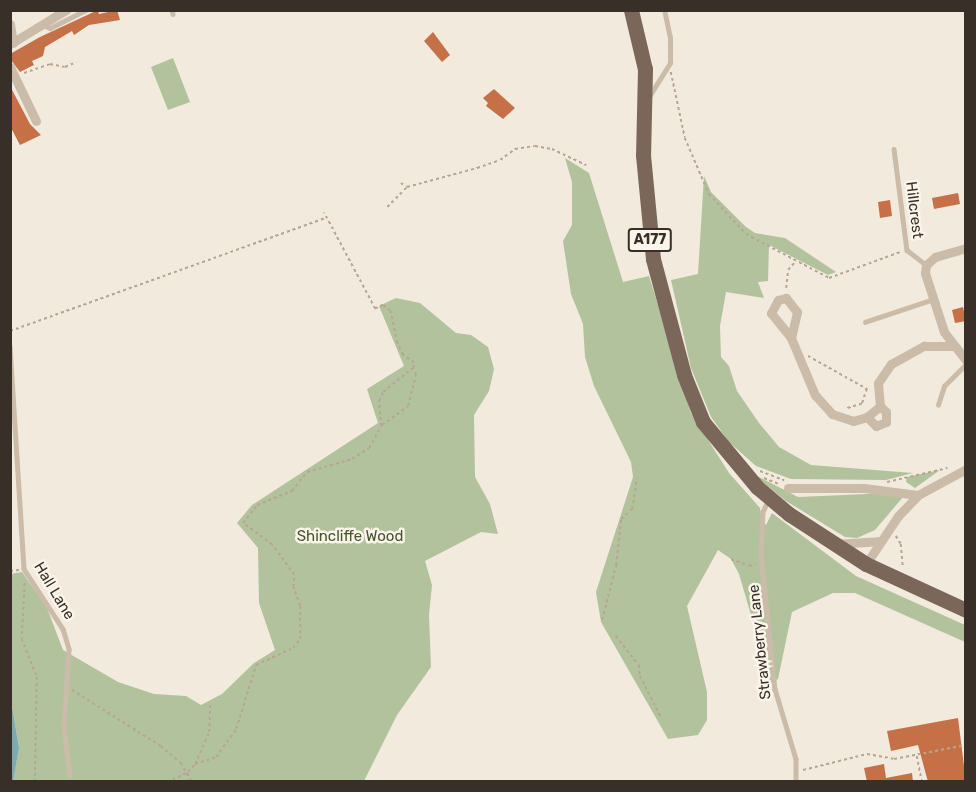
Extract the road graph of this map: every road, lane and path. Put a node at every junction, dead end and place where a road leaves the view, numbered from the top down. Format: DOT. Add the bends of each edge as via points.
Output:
graph roads {
  1 [pos="66,10"];
  2 [pos="86,10"];
  3 [pos="631,10"];
  4 [pos="664,10"];
  5 [pos="10,24"];
  6 [pos="41,24"];
  7 [pos="12,44"];
  8 [pos="76,62"];
  9 [pos="670,63"];
  10 [pos="10,67"];
  11 [pos="15,77"];
  12 [pos="643,104"];
  13 [pos="36,122"];
  14 [pos="894,149"];
  15 [pos="586,165"];
  16 [pos="401,183"];
  17 [pos="407,187"];
  18 [pos="387,207"];
  19 [pos="324,213"];
  20 [pos="326,218"];
  21 [pos="907,249"];
  22 [pos="966,249"];
  23 [pos="795,262"];
  24 [pos="926,266"];
  25 [pos="786,291"];
  26 [pos="931,300"];
  27 [pos="864,322"];
  28 [pos="10,331"];
  29 [pos="791,338"];
  30 [pos="10,346"];
  31 [pos="952,346"];
  32 [pos="798,357"];
  33 [pos="966,362"];
  34 [pos="413,368"];
  35 [pos="938,405"];
  36 [pos="880,406"];
  37 [pos="832,414"];
  38 [pos="867,417"];
  39 [pos="381,426"];
  40 [pos="753,468"];
  41 [pos="966,469"];
  42 [pos="956,473"];
  43 [pos="637,478"];
  44 [pos="877,483"];
  45 [pos="788,485"];
  46 [pos="918,495"];
  47 [pos="769,498"];
  48 [pos="888,531"];
  49 [pos="881,541"];
  50 [pos="833,544"];
  51 [pos="731,559"];
  52 [pos="763,563"];
  53 [pos="866,564"];
  54 [pos="24,569"];
  55 [pos="912,574"];
  56 [pos="966,610"];
  57 [pos="602,620"];
  58 [pos="616,636"];
  59 [pos="75,693"];
  60 [pos="210,703"];
  61 [pos="661,717"];
  62 [pos="966,745"];
  63 [pos="917,755"];
  64 [pos="195,764"];
  65 [pos="796,770"];
  66 [pos="188,772"];
  67 [pos="70,776"];
  68 [pos="35,782"];
  69 [pos="167,782"];
  70 [pos="188,782"];
  71 [pos="192,782"];
  72 [pos="796,782"];
  73 [pos="922,782"];
  1 -- 6 [label="street"];
  2 -- 6 [label="lane" via="50,28"];
  3 -- 12 [label="main road, A177" via="645,69"];
  4 -- 9 [label="lane"];
  5 -- 7 [label="street"];
  6 -- 7 [label="street"];
  8 -- 11 [label="path" via="65,67 39,66"];
  9 -- 12 [label="lane"];
  9 -- 23 [label="path" via="686,138 709,194 746,234"];
  10 -- 11 [label="street"];
  11 -- 13 [label="street"];
  12 -- 47 [label="main road, A177" via="645,185 653,259 684,375 703,422 727,455"];
  14 -- 21 [label="lane, Hillcrest"];
  15 -- 17 [label="path" via="552,149 535,146 515,149 500,160 477,168"];
  16 -- 17 [label="path"];
  17 -- 18 [label="path"];
  19 -- 20 [label="path"];
  20 -- 28 [label="path"];
  20 -- 34 [label="path" via="375,309 383,305 390,311 397,343 403,355 414,363"];
  21 -- 23 [label="path" via="829,278"];
  21 -- 24 [label="lane, Hillcrest"];
  22 -- 24 [label="street" via="935,257"];
  23 -- 25 [label="path" via="785,279"];
  24 -- 26 [label="street"];
  26 -- 27 [label="lane"];
  26 -- 31 [label="street"];
  29 -- 32 [label="street"];
  30 -- 54 [label="lane, Hall Lane"];
  31 -- 33 [label="street"];
  31 -- 36 [label="street" via="924,346 891,364 878,383"];
  32 -- 37 [label="street" via="815,395"];
  32 -- 37 [label="path" via="807,356 867,389 862,404"];
  33 -- 35 [label="lane" via="944,386"];
  34 -- 39 [label="path" via="416,375 408,406"];
  34 -- 39 [label="path" via="383,392 379,400"];
  36 -- 38 [label="street"];
  36 -- 38 [label="street" via="886,412 886,422 876,426"];
  37 -- 38 [label="street" via="853,421"];
  39 -- 64 [label="path" via="369,448 342,463 307,472 292,491 257,505 243,523 272,545 294,574 293,587 300,606 300,639 293,648 256,666 237,729 216,757"];
  40 -- 45 [label="path"];
  41 -- 42 [label="street"];
  42 -- 44 [label="path" via="950,468"];
  42 -- 46 [label="street"];
  43 -- 57 [label="path" via="632,509 621,519 616,565"];
  45 -- 46 [label="street" via="876,488"];
  46 -- 48 [label="street"];
  47 -- 50 [label="main road, A177"];
  47 -- 52 [label="lane, Strawberry Lane" via="763,512"];
  48 -- 49 [label="street"];
  48 -- 55 [label="path" via="901,544 903,570"];
  49 -- 50 [label="street"];
  49 -- 53 [label="street"];
  50 -- 53 [label="main road, A177"];
  51 -- 52 [label="path" via="749,566"];
  52 -- 65 [label="lane, Strawberry Lane" via="775,689 792,740"];
  53 -- 56 [label="main road, A177"];
  54 -- 67 [label="lane, Hall Lane" via="63,629 69,649 64,726"];
  54 -- 68 [label="path" via="22,639 37,677"];
  58 -- 61 [label="path" via="639,665 640,676"];
  59 -- 66 [label="path" via="161,746"];
  60 -- 64 [label="path" via="209,732"];
  62 -- 63 [label="path"];
  63 -- 65 [label="path" via="894,759 867,754"];
  63 -- 73 [label="path"];
  64 -- 66 [label="path"];
  65 -- 72 [label="lane, Strawberry Lane"];
  66 -- 69 [label="path"];
  66 -- 70 [label="path"];
  66 -- 71 [label="path"];
}
